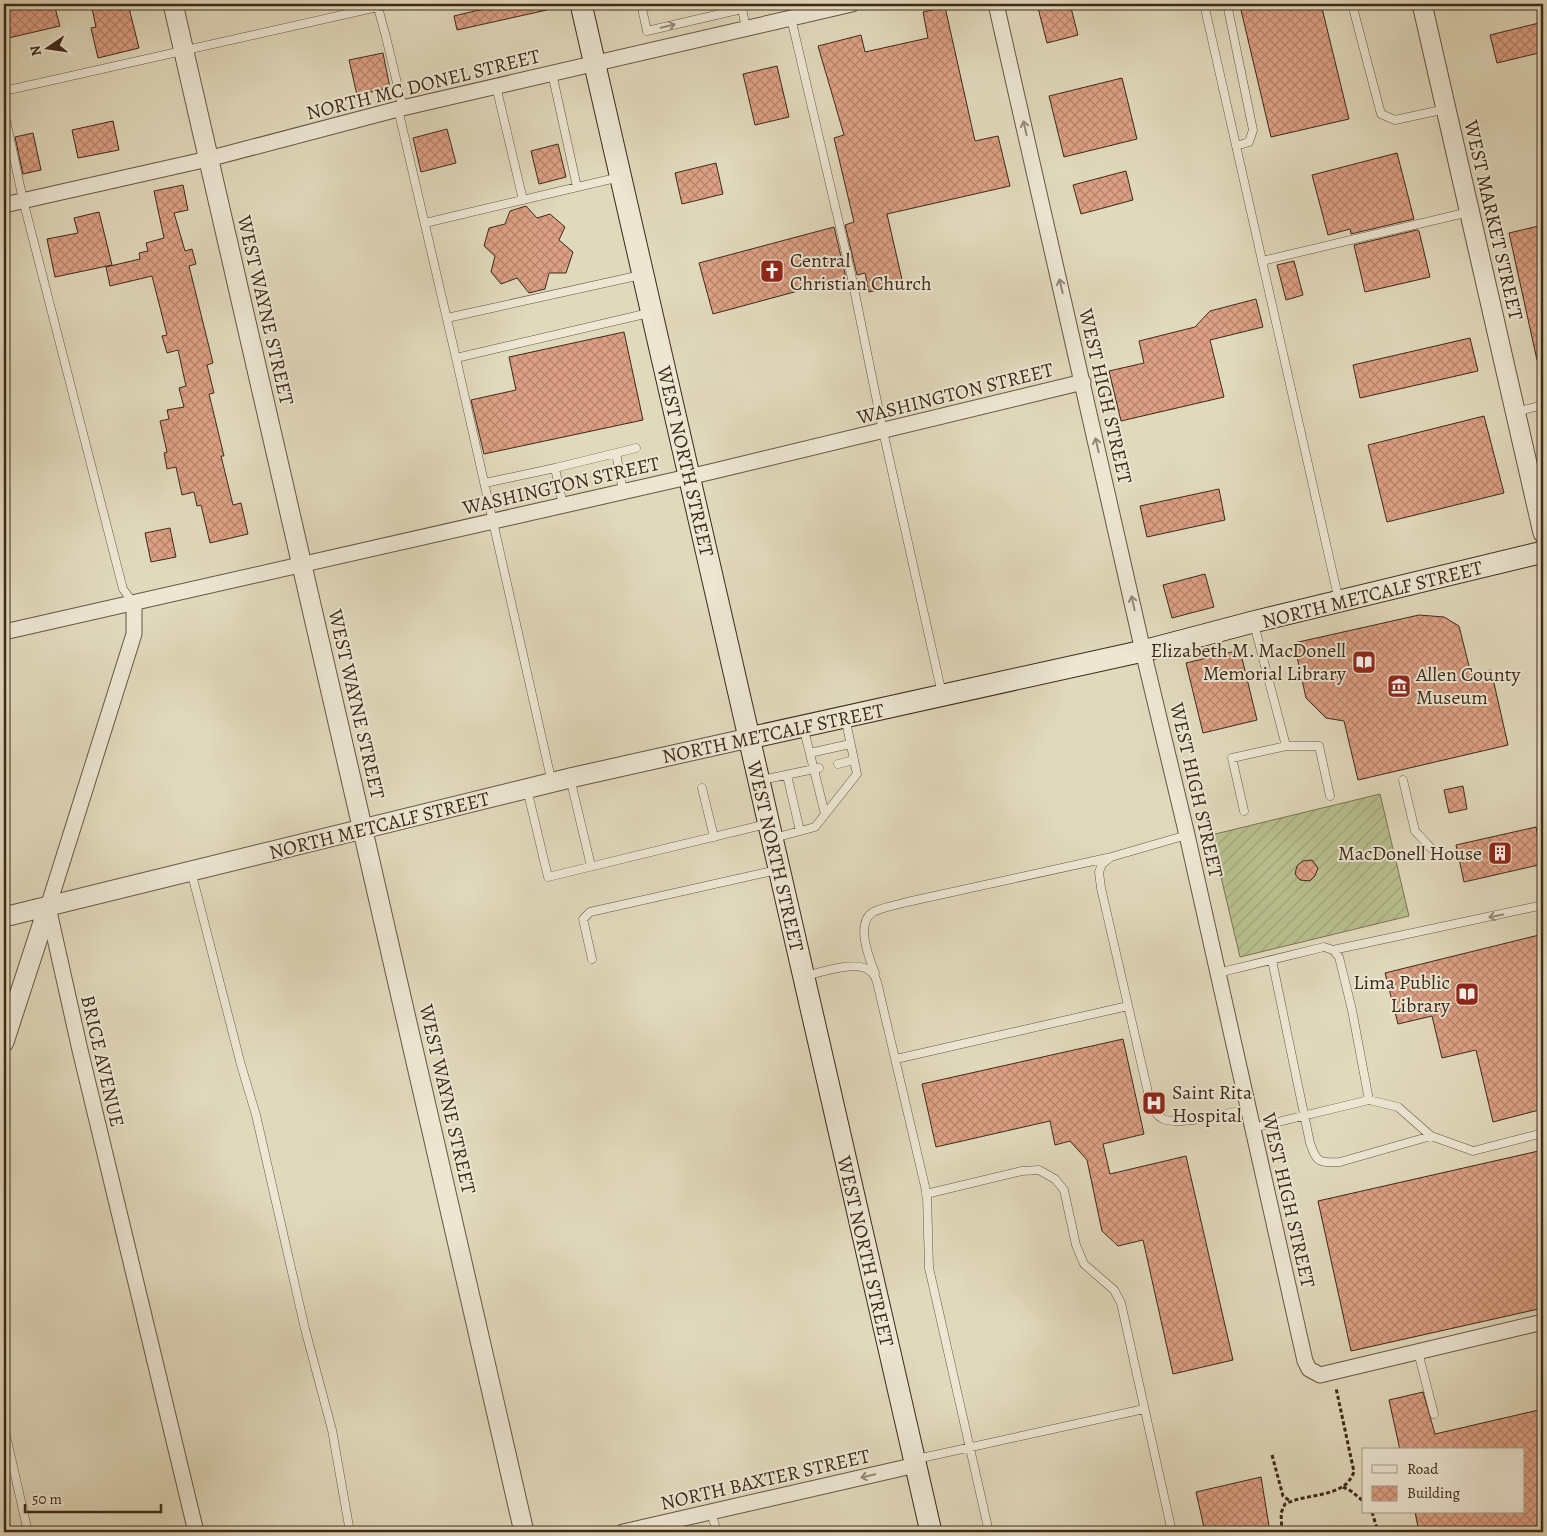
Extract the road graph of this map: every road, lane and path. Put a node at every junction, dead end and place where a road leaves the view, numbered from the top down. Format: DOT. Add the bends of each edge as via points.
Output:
graph roads {
  1 [pos="173,4"];
  2 [pos="391,4"];
  3 [pos="581,4"];
  4 [pos="641,4"];
  5 [pos="852,4"];
  6 [pos="996,4"];
  7 [pos="1204,4"];
  8 [pos="1227,4"];
  9 [pos="1352,4"];
  10 [pos="1422,4"];
  11 [pos="377,5"];
  12 [pos="742,6"];
  13 [pos="816,8"];
  14 [pos="792,18"];
  15 [pos="746,28"];
  16 [pos="184,51"];
  17 [pos="594,64"];
  18 [pos="552,73"];
  19 [pos="496,86"];
  20 [pos="4,91"];
  21 [pos="400,109"];
  22 [pos="1446,109"];
  23 [pos="4,111"];
  24 [pos="1236,146"];
  25 [pos="208,159"];
  26 [pos="620,176"];
  27 [pos="577,187"];
  28 [pos="23,200"];
  29 [pos="523,200"];
  30 [pos="4,205"];
  31 [pos="1469,212"];
  32 [pos="424,223"];
  33 [pos="1262,261"];
  34 [pos="642,275"];
  35 [pos="652,312"];
  36 [pos="447,318"];
  37 [pos="456,358"];
  38 [pos="1083,382"];
  39 [pos="1543,405"];
  40 [pos="1516,412"];
  41 [pos="883,431"];
  42 [pos="636,448"];
  43 [pos="616,453"];
  44 [pos="555,468"];
  45 [pos="689,476"];
  46 [pos="485,483"];
  47 [pos="624,491"];
  48 [pos="1540,497"];
  49 [pos="563,505"];
  50 [pos="493,521"];
  51 [pos="1543,533"];
  52 [pos="1543,552"];
  53 [pos="302,565"];
  54 [pos="1339,603"];
  55 [pos="134,604"];
  56 [pos="1253,622"];
  57 [pos="4,632"];
  58 [pos="1143,651"];
  59 [pos="943,696"];
  60 [pos="844,717"];
  61 [pos="803,726"];
  62 [pos="749,738"];
  63 [pos="850,744"];
  64 [pos="1286,746"];
  65 [pos="810,753"];
  66 [pos="854,760"];
  67 [pos="838,764"];
  68 [pos="817,768"];
  69 [pos="787,775"];
  70 [pos="561,780"];
  71 [pos="1404,780"];
  72 [pos="759,781"];
  73 [pos="702,788"];
  74 [pos="527,789"];
  75 [pos="1330,796"];
  76 [pos="1244,811"];
  77 [pos="825,814"];
  78 [pos="362,829"];
  79 [pos="771,831"];
  80 [pos="800,831"];
  81 [pos="1187,835"];
  82 [pos="714,837"];
  83 [pos="1432,849"];
  84 [pos="1111,858"];
  85 [pos="591,866"];
  86 [pos="779,869"];
  87 [pos="191,871"];
  88 [pos="1543,905"];
  89 [pos="48,907"];
  90 [pos="4,917"];
  91 [pos="1333,950"];
  92 [pos="592,959"];
  93 [pos="1272,960"];
  94 [pos="1218,973"];
  95 [pos="803,977"];
  96 [pos="878,982"];
  97 [pos="1128,1006"];
  98 [pos="4,1042"];
  99 [pos="896,1058"];
  100 [pos="1369,1100"];
  101 [pos="1248,1109"];
  102 [pos="1304,1116"];
  103 [pos="1253,1128"];
  104 [pos="1543,1134"];
  105 [pos="1431,1136"];
  106 [pos="926,1194"];
  107 [pos="1543,1322"];
  108 [pos="1418,1352"];
  109 [pos="1336,1388"];
  110 [pos="1144,1409"];
  111 [pos="1434,1414"];
  112 [pos="4,1427"];
  113 [pos="970,1447"];
  114 [pos="1272,1456"];
  115 [pos="915,1462"];
  116 [pos="1343,1487"];
  117 [pos="1362,1500"];
  118 [pos="1291,1501"];
  119 [pos="712,1512"];
  120 [pos="1373,1514"];
  121 [pos="28,1532"];
  122 [pos="196,1532"];
  123 [pos="350,1532"];
  124 [pos="524,1532"];
  125 [pos="623,1532"];
  126 [pos="717,1532"];
  127 [pos="931,1532"];
  128 [pos="989,1532"];
  129 [pos="1172,1532"];
  130 [pos="1282,1532"];
  131 [pos="1318,1532"];
  132 [pos="1340,1532"];
  133 [pos="1378,1532"];
  1 -- 16 [label="street, WEST WAYNE STREET"];
  2 -- 11 [label="lane"];
  3 -- 17 [label="main road, WEST NORTH STREET"];
  4 -- 12 [label="lane, one-way" via="647,31"];
  5 -- 13 [label="street, NORTH MC DONEL STREET"];
  38 -- 6 [label="street, WEST HIGH STREET, one-way"];
  7 -- 24 [label="lane"];
  8 -- 24 [label="lane" via="1253,130 1249,142"];
  9 -- 22 [label="lane" via="1381,114 1395,120"];
  10 -- 22 [label="street, WEST MARKET STREET"];
  11 -- 16 [label="lane"];
  11 -- 21 [label="lane"];
  12 -- 15 [label="lane"];
  13 -- 14 [label="street, NORTH MC DONEL STREET"];
  14 -- 15 [label="street, NORTH MC DONEL STREET"];
  14 -- 41 [label="lane" via="851,274"];
  15 -- 17 [label="street, NORTH MC DONEL STREET"];
  16 -- 20 [label="lane"];
  16 -- 25 [label="street, WEST WAYNE STREET"];
  17 -- 18 [label="street, NORTH MC DONEL STREET"];
  17 -- 26 [label="main road, WEST NORTH STREET"];
  18 -- 19 [label="street, NORTH MC DONEL STREET"];
  18 -- 27 [label="lane"];
  19 -- 21 [label="street, NORTH MC DONEL STREET"];
  19 -- 29 [label="lane"];
  21 -- 25 [label="street, NORTH MC DONEL STREET"];
  21 -- 32 [label="lane"];
  22 -- 31 [label="street, WEST MARKET STREET"];
  23 -- 28 [label="lane"];
  24 -- 33 [label="lane"];
  25 -- 28 [label="street, NORTH MC DONEL STREET"];
  25 -- 53 [label="street, WEST WAYNE STREET"];
  26 -- 27 [label="lane"];
  26 -- 34 [label="main road, WEST NORTH STREET"];
  27 -- 29 [label="lane"];
  28 -- 30 [label="street, NORTH MC DONEL STREET"];
  28 -- 55 [label="lane" via="123,589"];
  29 -- 32 [label="lane"];
  31 -- 33 [label="lane"];
  31 -- 40 [label="street, WEST MARKET STREET"];
  32 -- 36 [label="lane"];
  33 -- 54 [label="lane"];
  34 -- 35 [label="main road, WEST NORTH STREET"];
  34 -- 36 [label="lane"];
  35 -- 37 [label="lane"];
  35 -- 45 [label="main road, WEST NORTH STREET"];
  36 -- 37 [label="lane"];
  37 -- 46 [label="lane"];
  38 -- 41 [label="street, WASHINGTON STREET"];
  58 -- 38 [label="street, WEST HIGH STREET, one-way"];
  39 -- 40 [label="lane"];
  40 -- 48 [label="street, WEST MARKET STREET"];
  41 -- 45 [label="street, WASHINGTON STREET"];
  41 -- 59 [label="lane"];
  42 -- 43 [label="lane"];
  43 -- 44 [label="lane"];
  43 -- 47 [label="lane"];
  44 -- 46 [label="lane"];
  44 -- 49 [label="lane"];
  45 -- 47 [label="street, WASHINGTON STREET"];
  45 -- 62 [label="main road, WEST NORTH STREET"];
  46 -- 50 [label="lane"];
  47 -- 49 [label="street, WASHINGTON STREET"];
  48 -- 51 [label="street, WEST MARKET STREET"];
  49 -- 50 [label="street, WASHINGTON STREET"];
  50 -- 53 [label="street, WASHINGTON STREET"];
  50 -- 70 [label="lane"];
  52 -- 54 [label="main road, NORTH METCALF STREET"];
  53 -- 55 [label="street, WASHINGTON STREET"];
  53 -- 78 [label="street, WEST WAYNE STREET"];
  54 -- 56 [label="main road, NORTH METCALF STREET"];
  55 -- 57 [label="street, WASHINGTON STREET"];
  55 -- 89 [label="street" via="134,634"];
  56 -- 58 [label="main road, NORTH METCALF STREET"];
  56 -- 64 [label="lane"];
  58 -- 59 [label="main road, NORTH METCALF STREET"];
  58 -- 81 [label="street, WEST HIGH STREET"];
  59 -- 60 [label="main road, NORTH METCALF STREET"];
  60 -- 61 [label="main road, NORTH METCALF STREET"];
  60 -- 63 [label="lane"];
  61 -- 62 [label="main road, NORTH METCALF STREET"];
  61 -- 65 [label="lane"];
  62 -- 70 [label="street, NORTH METCALF STREET"];
  62 -- 72 [label="main road, WEST NORTH STREET"];
  63 -- 65 [label="lane"];
  63 -- 66 [label="lane"];
  64 -- 75 [label="lane" via="1318,746"];
  64 -- 76 [label="lane" via="1232,758"];
  65 -- 68 [label="lane"];
  66 -- 67 [label="lane"];
  66 -- 77 [label="lane" via="858,774"];
  68 -- 69 [label="lane"];
  68 -- 77 [label="lane"];
  69 -- 72 [label="lane"];
  69 -- 80 [label="lane"];
  70 -- 74 [label="street, NORTH METCALF STREET"];
  70 -- 85 [label="lane"];
  71 -- 83 [label="lane" via="1415,832"];
  72 -- 79 [label="main road, WEST NORTH STREET"];
  73 -- 82 [label="lane"];
  74 -- 78 [label="street, NORTH METCALF STREET"];
  74 -- 85 [label="lane" via="548,877"];
  77 -- 80 [label="lane" via="816,827"];
  78 -- 87 [label="street, NORTH METCALF STREET"];
  78 -- 124 [label="street, WEST WAYNE STREET"];
  79 -- 80 [label="lane"];
  79 -- 82 [label="lane"];
  79 -- 86 [label="main road, WEST NORTH STREET"];
  81 -- 84 [label="lane"];
  81 -- 94 [label="street, WEST HIGH STREET"];
  82 -- 85 [label="lane"];
  84 -- 96 [label="lane" via="874,911 867,917 864,928 866,948"];
  84 -- 97 [label="lane" via="1102,864 1099,872"];
  86 -- 92 [label="lane" via="590,912 583,919"];
  86 -- 95 [label="main road, WEST NORTH STREET"];
  87 -- 89 [label="street, NORTH METCALF STREET"];
  87 -- 123 [label="lane" via="256,1116 305,1329 328,1411"];
  88 -- 91 [label="lane, one-way"];
  89 -- 90 [label="street, NORTH METCALF STREET"];
  89 -- 98 [label="street"];
  89 -- 122 [label="street, BRICE AVENUE"];
  91 -- 93 [label="lane" via="1324,947"];
  91 -- 100 [label="lane" via="1339,957"];
  93 -- 94 [label="lane"];
  93 -- 102 [label="lane"];
  94 -- 101 [label="street, WEST HIGH STREET"];
  95 -- 96 [label="lane" via="862,966 871,971"];
  95 -- 115 [label="main road, WEST NORTH STREET"];
  96 -- 99 [label="lane"];
  97 -- 99 [label="lane"];
  97 -- 101 [label="lane" via="1150,1101 1156,1114 1164,1120 1178,1121"];
  99 -- 106 [label="lane"];
  100 -- 102 [label="lane"];
  100 -- 105 [label="lane" via="1398,1107"];
  101 -- 103 [label="street, WEST HIGH STREET"];
  102 -- 103 [label="lane"];
  102 -- 105 [label="lane" via="1314,1156 1325,1163 1340,1162"];
  103 -- 108 [label="street, WEST HIGH STREET" via="1309,1369 1320,1375"];
  104 -- 105 [label="lane" via="1473,1151"];
  106 -- 110 [label="lane" via="1022,1171 1039,1170 1055,1178 1064,1190 1076,1245 1084,1264 1114,1290 1121,1303"];
  106 -- 113 [label="lane" via="929,1268"];
  107 -- 108 [label="street"];
  108 -- 111 [label="lane"];
  109 -- 116 [label="path" via="1354,1472"];
  110 -- 113 [label="lane"];
  110 -- 129 [label="lane"];
  112 -- 121 [label="lane"];
  113 -- 115 [label="lane"];
  113 -- 128 [label="lane"];
  114 -- 118 [label="path" via="1283,1496"];
  115 -- 119 [label="street, NORTH BAXTER STREET, one-way"];
  115 -- 127 [label="main road, WEST NORTH STREET"];
  116 -- 117 [label="path"];
  116 -- 118 [label="path"];
  118 -- 130 [label="path" via="1285,1504 1281,1513"];
  119 -- 125 [label="street, NORTH BAXTER STREET"];
  119 -- 126 [label="lane"];
  120 -- 133 [label="path"];
  131 -- 132 [label="path" via="1327,1528"];
}
